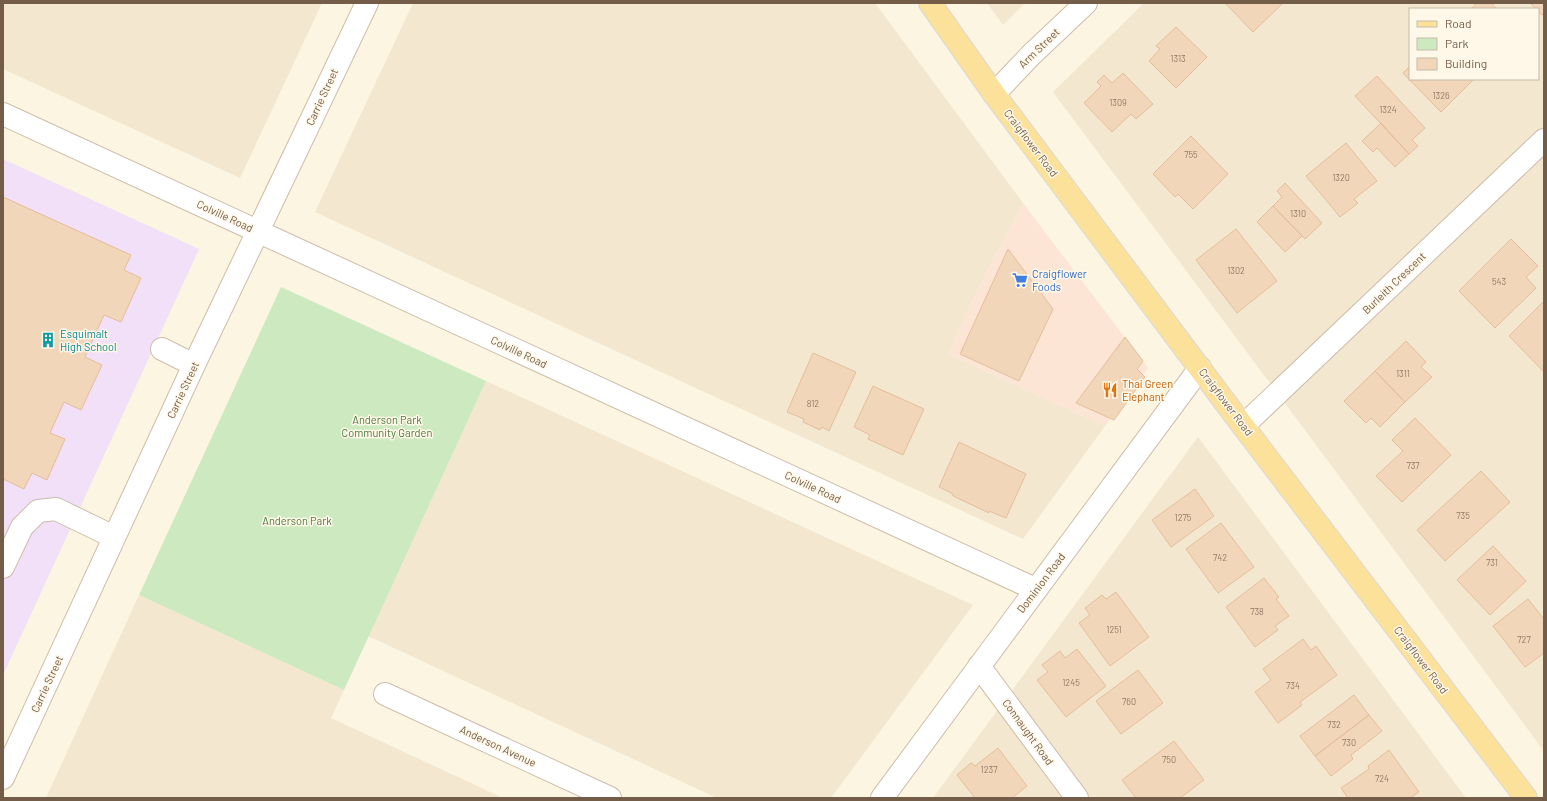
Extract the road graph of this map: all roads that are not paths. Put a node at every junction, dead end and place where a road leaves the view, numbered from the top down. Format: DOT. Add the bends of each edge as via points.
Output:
graph roads {
  1 [pos="367,3"];
  2 [pos="930,3"];
  3 [pos="1086,3"];
  4 [pos="994,94"];
  5 [pos="3,114"];
  6 [pos="1543,143"];
  7 [pos="259,232"];
  8 [pos="162,350"];
  9 [pos="194,365"];
  10 [pos="1200,368"];
  11 [pos="1243,426"];
  12 [pos="114,537"];
  13 [pos="3,567"];
  14 [pos="1035,589"];
  15 [pos="979,666"];
  16 [pos="385,694"];
  17 [pos="3,778"];
  18 [pos="610,798"];
  19 [pos="882,798"];
  20 [pos="1077,798"];
  21 [pos="1526,798"];
  1 -- 7 [label="street, Carrie Street"];
  2 -- 4 [label="main road, Craigflower Road"];
  3 -- 4 [label="street, Arm Street"];
  4 -- 10 [label="main road, Craigflower Road"];
  5 -- 7 [label="street, Colville Road"];
  6 -- 11 [label="street, Burleith Crescent"];
  7 -- 9 [label="street, Carrie Street"];
  7 -- 14 [label="street, Colville Road"];
  8 -- 9 [label="street"];
  9 -- 12 [label="street, Carrie Street"];
  10 -- 11 [label="main road, Craigflower Road"];
  10 -- 14 [label="street, Dominion Road"];
  11 -- 21 [label="main road, Craigflower Road"];
  12 -- 13 [label="street" via="56,509 38,511 22,527"];
  12 -- 17 [label="street, Carrie Street"];
  14 -- 15 [label="street, Dominion Road"];
  15 -- 19 [label="street, Dominion Road"];
  15 -- 20 [label="street, Connaught Road"];
  16 -- 18 [label="street, Anderson Avenue"];
}
